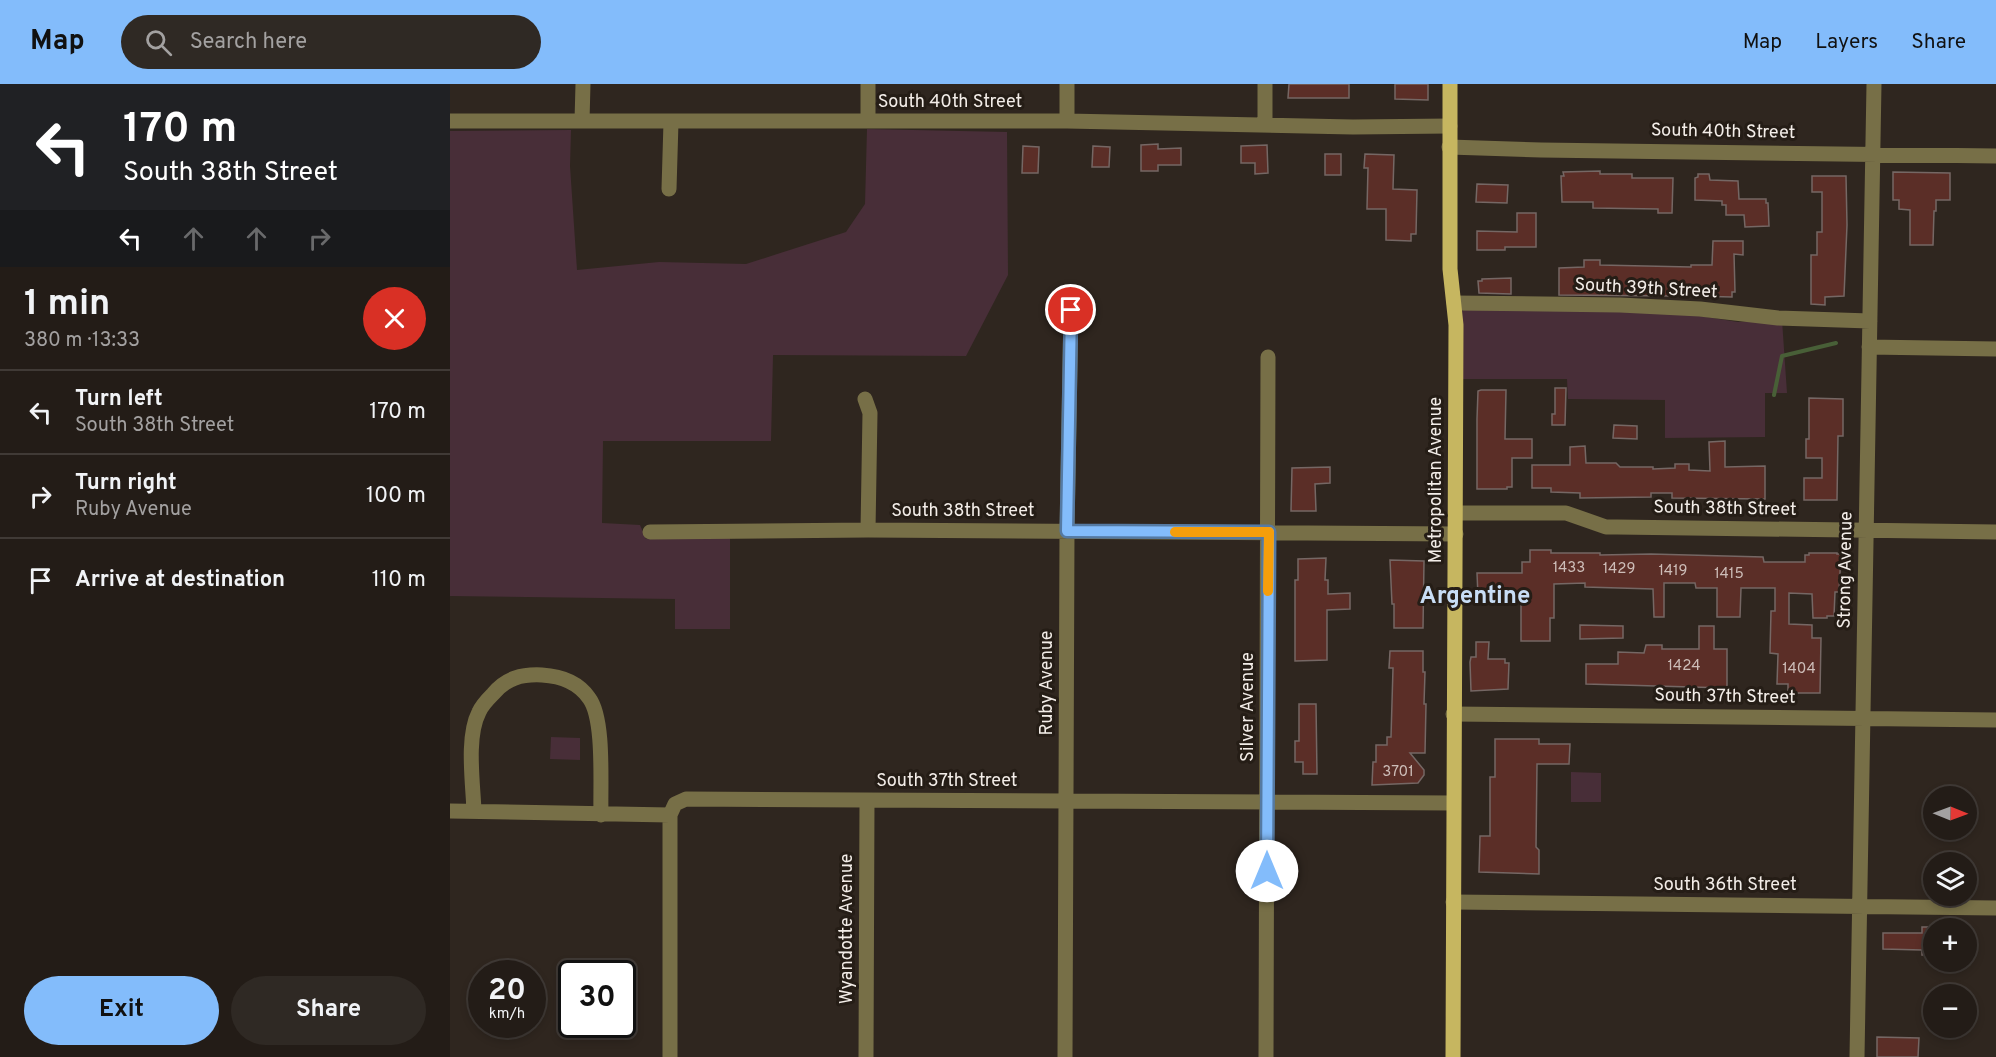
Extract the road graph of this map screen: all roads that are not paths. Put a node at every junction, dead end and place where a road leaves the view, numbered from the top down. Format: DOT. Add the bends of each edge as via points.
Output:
graph roads {
  1 [pos="583,84"];
  2 [pos="868,84"];
  3 [pos="1067,84"];
  4 [pos="1265,84"];
  5 [pos="1450,84"];
  6 [pos="1874,84"];
  7 [pos="450,120"];
  8 [pos="582,121"];
  9 [pos="868,121"];
  10 [pos="1067,121"];
  11 [pos="671,122"];
  12 [pos="1265,124"];
  13 [pos="1449,126"];
  14 [pos="1449,147"];
  15 [pos="1872,154"];
  16 [pos="1996,156"];
  17 [pos="669,189"];
  18 [pos="1454,303"];
  19 [pos="1071,310"];
  20 [pos="1870,321"];
  21 [pos="1869,347"];
  22 [pos="1996,349"];
  23 [pos="1268,357"];
  24 [pos="865,399"];
  25 [pos="1456,513"];
  26 [pos="1866,530"];
  27 [pos="868,531"];
  28 [pos="1067,531"];
  29 [pos="650,532"];
  30 [pos="1269,532"];
  31 [pos="1996,532"];
  32 [pos="1456,534"];
  33 [pos="1454,714"];
  34 [pos="1863,718"];
  35 [pos="1996,720"];
  36 [pos="867,801"];
  37 [pos="1066,801"];
  38 [pos="1267,802"];
  39 [pos="1453,803"];
  40 [pos="450,811"];
  41 [pos="474,811"];
  42 [pos="601,815"];
  43 [pos="670,815"];
  44 [pos="1453,902"];
  45 [pos="1859,906"];
  46 [pos="1996,908"];
  47 [pos="669,1057"];
  48 [pos="866,1057"];
  49 [pos="1065,1057"];
  50 [pos="1266,1057"];
  51 [pos="1453,1057"];
  52 [pos="1857,1057"];
  1 -- 8 [label="street"];
  2 -- 9 [label="street"];
  3 -- 10 [label="street"];
  4 -- 12 [label="street"];
  5 -- 13 [label="main road, Metropolitan Avenue"];
  6 -- 15 [label="street, Strong Avenue"];
  7 -- 8 [label="street, South 40th Street"];
  8 -- 11 [label="street, South 40th Street"];
  9 -- 10 [label="street, South 40th Street"];
  9 -- 11 [label="street, South 40th Street"];
  10 -- 12 [label="street, South 40th Street"];
  11 -- 17 [label="street"];
  12 -- 13 [label="street, South 40th Street"];
  13 -- 14 [label="main road, Metropolitan Avenue"];
  14 -- 15 [label="street, South 40th Street"];
  14 -- 18 [label="main road, Metropolitan Avenue"];
  15 -- 16 [label="street, South 40th Street"];
  15 -- 20 [label="street, Strong Avenue"];
  18 -- 20 [label="street, South 39th Street" via="1620,305"];
  18 -- 25 [label="main road, Metropolitan Avenue"];
  19 -- 28 [label="street, Ruby Avenue"];
  20 -- 21 [label="street, Strong Avenue"];
  21 -- 22 [label="street"];
  21 -- 26 [label="street, Strong Avenue"];
  23 -- 30 [label="street, Silver Avenue"];
  24 -- 27 [label="street" via="870,412"];
  25 -- 26 [label="street, South 38th Street" via="1566,513 1617,527"];
  25 -- 32 [label="main road, Metropolitan Avenue"];
  26 -- 31 [label="street, South 38th Street"];
  26 -- 34 [label="street, Strong Avenue"];
  27 -- 28 [label="street, South 38th Street"];
  27 -- 29 [label="street, South 38th Street"];
  28 -- 30 [label="street, South 38th Street"];
  28 -- 37 [label="street, Ruby Avenue"];
  30 -- 32 [label="street, South 38th Street"];
  30 -- 38 [label="street, Silver Avenue"];
  32 -- 33 [label="main road, Metropolitan Avenue"];
  33 -- 34 [label="street, South 37th Street"];
  33 -- 39 [label="main road, Metropolitan Avenue"];
  34 -- 35 [label="street, South 37th Street"];
  34 -- 45 [label="street, Strong Avenue"];
  36 -- 37 [label="street, South 37th Street"];
  36 -- 43 [label="street, South 37th Street" via="686,799 675,804"];
  36 -- 48 [label="street, Wyandotte Avenue"];
  37 -- 38 [label="street, South 37th Street"];
  37 -- 49 [label="street, Ruby Avenue"];
  38 -- 39 [label="street, South 37th Street"];
  38 -- 50 [label="street, Silver Avenue"];
  39 -- 44 [label="main road, Metropolitan Avenue"];
  40 -- 41 [label="street"];
  41 -- 42 [label="street"];
  41 -- 42 [label="street" via="472,743 479,711 508,680 526,674 558,676 590,698 599,730"];
  42 -- 43 [label="street"];
  43 -- 47 [label="street"];
  44 -- 45 [label="street, South 36th Street"];
  44 -- 51 [label="main road, Metropolitan Avenue"];
  45 -- 46 [label="street, South 36th Street"];
  45 -- 52 [label="street, Strong Avenue"];
}
